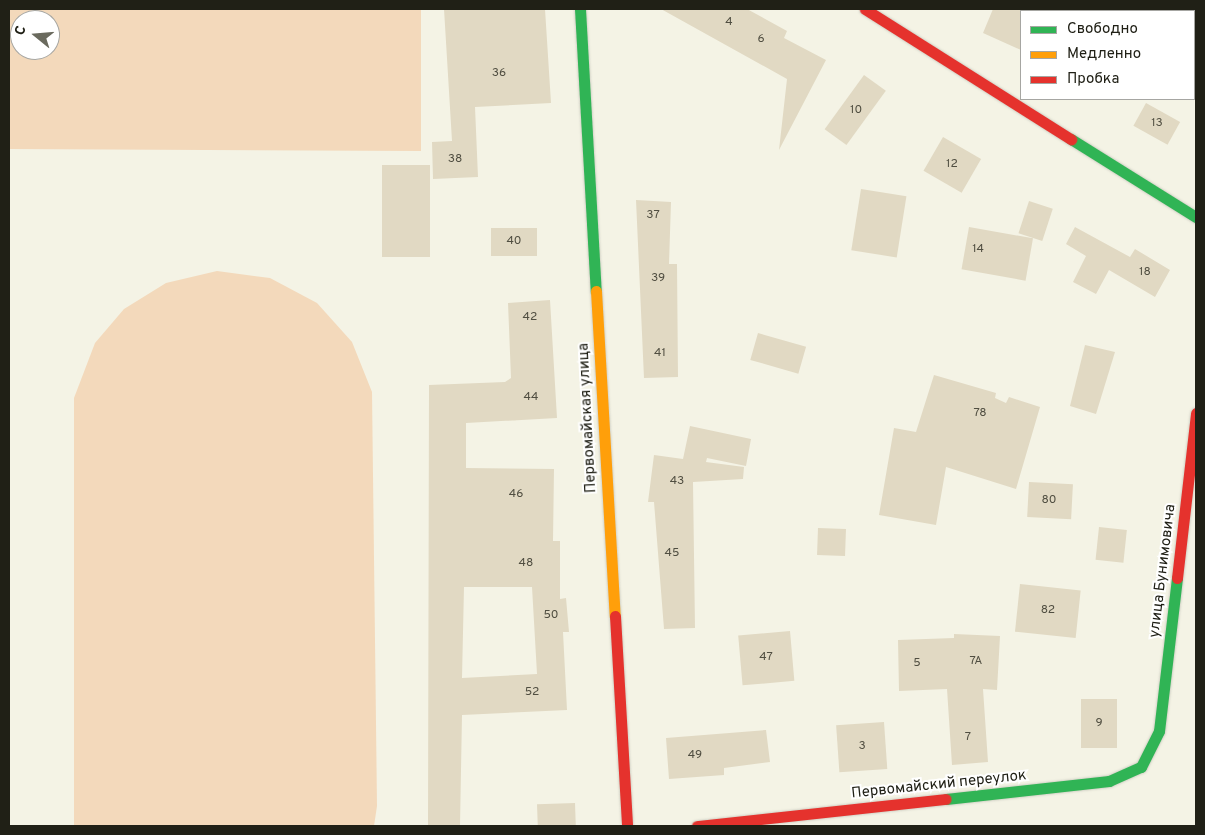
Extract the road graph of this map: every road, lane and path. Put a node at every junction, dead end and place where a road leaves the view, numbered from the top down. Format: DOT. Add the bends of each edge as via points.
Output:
graph roads {
  1 [pos="580,9"];
  2 [pos="865,9"];
  3 [pos="1196,217"];
  4 [pos="1196,413"];
  5 [pos="1159,731"];
  6 [pos="627,826"];
  7 [pos="697,826"];
  1 -- 6 [label="street, Первомайская улица"];
  2 -- 3 [label="street"];
  4 -- 5 [label="street, улица Бунимовича"];
  5 -- 7 [label="street, Первомайский переулок" via="1141,767 1109,781"];
}
